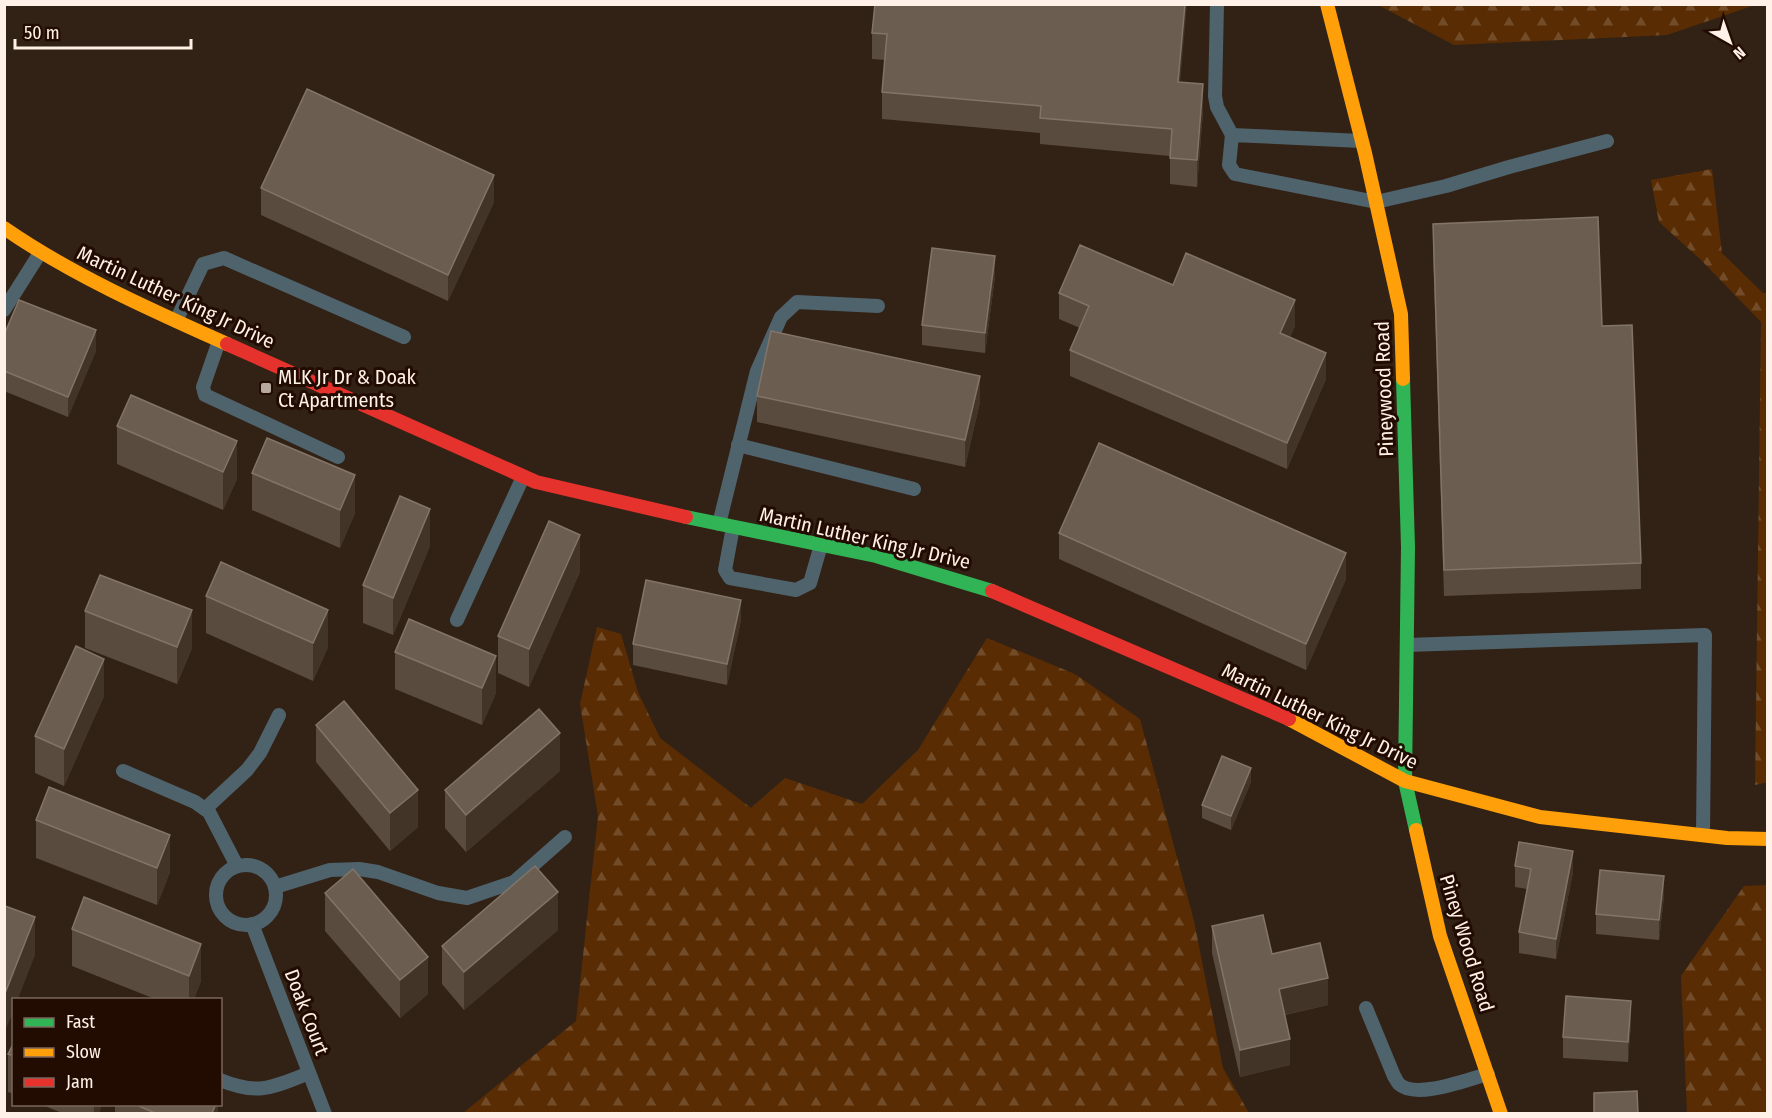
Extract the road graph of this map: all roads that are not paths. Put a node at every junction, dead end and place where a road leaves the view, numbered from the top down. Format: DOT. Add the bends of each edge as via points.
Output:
graph roads {
  1 [pos="1217,4"];
  2 [pos="1327,4"];
  3 [pos="1232,135"];
  4 [pos="1362,141"];
  5 [pos="1607,141"];
  6 [pos="1376,202"];
  7 [pos="4,228"];
  8 [pos="40,253"];
  9 [pos="878,306"];
  10 [pos="4,310"];
  11 [pos="176,321"];
  12 [pos="404,337"];
  13 [pos="219,341"];
  14 [pos="738,445"];
  15 [pos="338,456"];
  16 [pos="523,477"];
  17 [pos="914,489"];
  18 [pos="719,524"];
  19 [pos="733,527"];
  20 [pos="821,545"];
  21 [pos="457,620"];
  22 [pos="1407,645"];
  23 [pos="279,715"];
  24 [pos="123,771"];
  25 [pos="1405,781"];
  26 [pos="205,809"];
  27 [pos="1702,835"];
  28 [pos="565,837"];
  29 [pos="1767,838"];
  30 [pos="237,866"];
  31 [pos="275,887"];
  32 [pos="252,924"];
  33 [pos="1366,1008"];
  34 [pos="309,1073"];
  35 [pos="1488,1074"];
  36 [pos="222,1081"];
  37 [pos="325,1113"];
  38 [pos="1501,1113"];
  1 -- 3 [label="lane" via="1215,96"];
  2 -- 4 [label="street, Pineywood Road"];
  3 -- 4 [label="lane"];
  3 -- 6 [label="lane" via="1229,165 1235,174"];
  4 -- 6 [label="street, Pineywood Road"];
  5 -- 6 [label="lane"];
  6 -- 22 [label="street, Pineywood Road" via="1401,314"];
  7 -- 8 [label="street, Martin Luther King Jr Drive"];
  8 -- 10 [label="lane"];
  8 -- 11 [label="street, Martin Luther King Jr Drive"];
  9 -- 14 [label="lane" via="797,302 781,317 757,371"];
  11 -- 12 [label="lane" via="203,264 224,258"];
  11 -- 13 [label="street, Martin Luther King Jr Drive"];
  13 -- 15 [label="lane" via="203,387 206,395"];
  13 -- 16 [label="street, Martin Luther King Jr Drive"];
  14 -- 17 [label="lane"];
  14 -- 18 [label="lane"];
  16 -- 18 [label="street, Martin Luther King Jr Drive"];
  16 -- 21 [label="lane"];
  18 -- 19 [label="street, Martin Luther King Jr Drive"];
  19 -- 20 [label="street, Martin Luther King Jr Drive"];
  19 -- 20 [label="lane" via="724,570 730,578 796,590 810,583"];
  20 -- 25 [label="street, Martin Luther King Jr Drive" via="876,556 980,586 1275,711"];
  22 -- 25 [label="street, Pineywood Road"];
  22 -- 27 [label="lane" via="1705,635"];
  23 -- 26 [label="lane" via="247,770"];
  24 -- 26 [label="lane"];
  25 -- 27 [label="street, Martin Luther King Jr Drive" via="1539,817"];
  25 -- 35 [label="street, Piney Wood Road" via="1440,936"];
  26 -- 30 [label="lane"];
  27 -- 29 [label="street, Martin Luther King Jr Drive"];
  28 -- 31 [label="lane" via="514,882 467,897 438,893 359,869 330,870"];
  30 -- 31 [label="lane" via="256,866 265,871"];
  30 -- 32 [label="lane" via="221,878 215,897 224,916 232,922"];
  31 -- 32 [label="lane" via="274,906 261,921"];
  32 -- 34 [label="lane, Doak Court"];
  33 -- 35 [label="lane" via="1400,1085 1423,1091"];
  34 -- 36 [label="lane" via="254,1090"];
  34 -- 37 [label="lane, Doak Court"];
  35 -- 38 [label="street, Piney Wood Road"];
}
